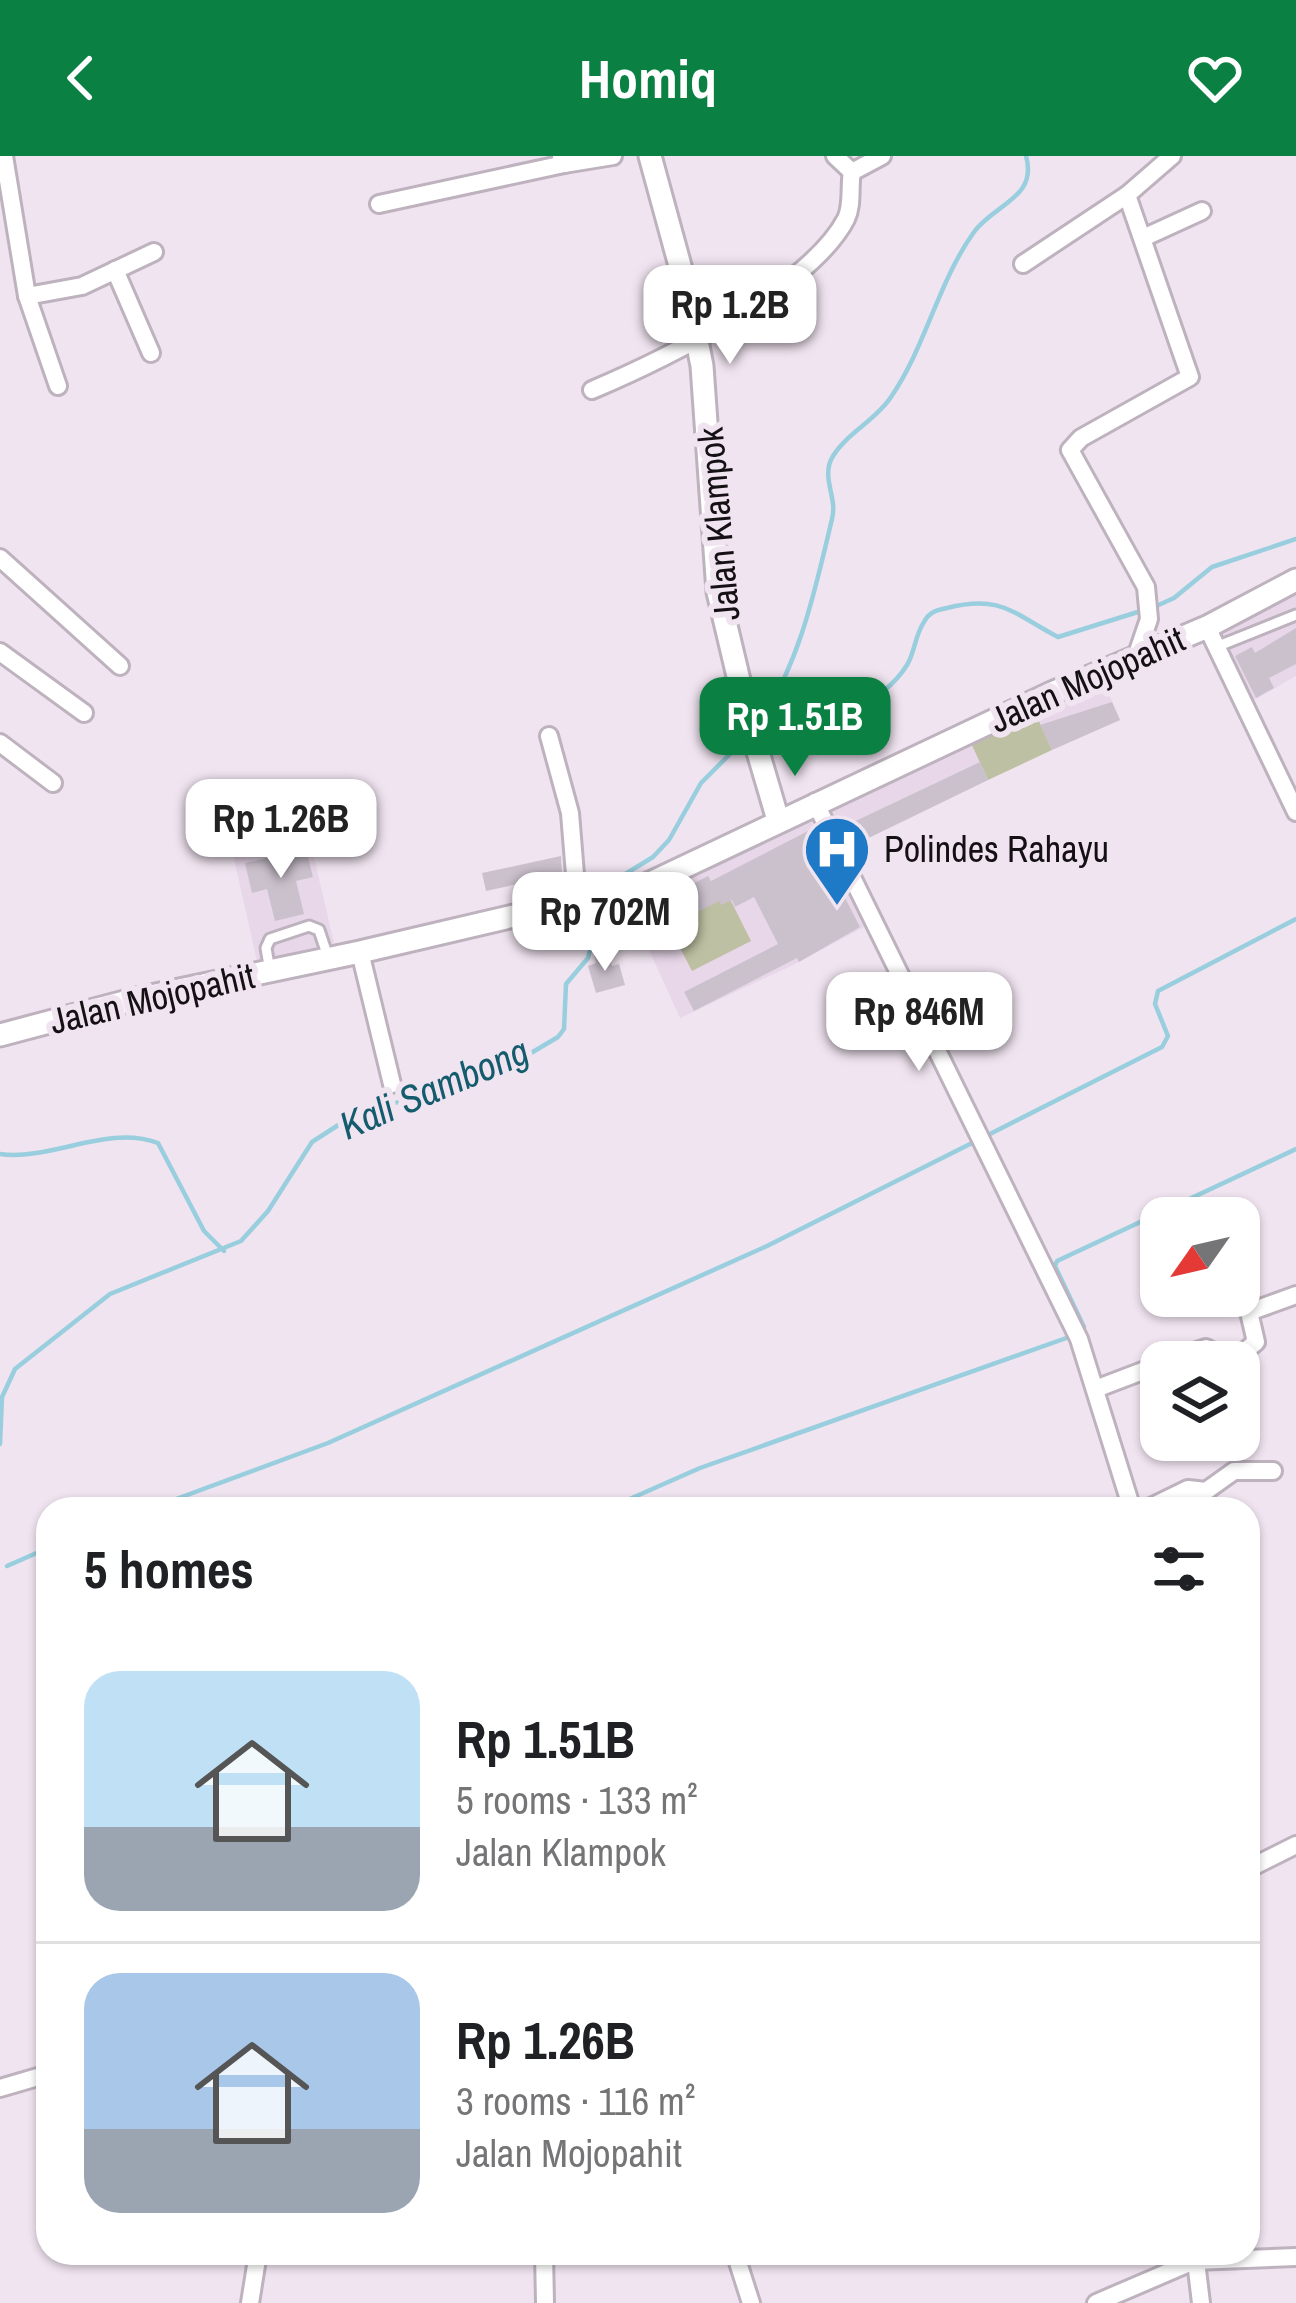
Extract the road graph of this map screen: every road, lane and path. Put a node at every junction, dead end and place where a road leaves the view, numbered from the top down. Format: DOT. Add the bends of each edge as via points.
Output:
graph roads {
  1 [pos="4,156"];
  2 [pos="613,156"];
  3 [pos="650,156"];
  4 [pos="835,156"];
  5 [pos="882,156"];
  6 [pos="1172,156"];
  7 [pos="562,160"];
  8 [pos="852,172"];
  9 [pos="1127,195"];
  10 [pos="379,204"];
  11 [pos="1202,211"];
  12 [pos="1144,238"];
  13 [pos="154,252"];
  14 [pos="1023,264"];
  15 [pos="115,270"];
  16 [pos="27,296"];
  17 [pos="697,336"];
  18 [pos="151,353"];
  19 [pos="58,386"];
  20 [pos="592,390"];
  21 [pos="0,558"];
  22 [pos="1296,580"];
  23 [pos="1231,614"];
  24 [pos="1296,614"];
  25 [pos="1211,637"];
  26 [pos="1240,637"];
  27 [pos="0,652"];
  28 [pos="1136,657"];
  29 [pos="120,666"];
  30 [pos="84,712"];
  31 [pos="549,736"];
  32 [pos="0,743"];
  33 [pos="53,782"];
  34 [pos="815,802"];
  35 [pos="1296,812"];
  36 [pos="778,820"];
  37 [pos="581,899"];
  38 [pos="360,952"];
  39 [pos="328,959"];
  40 [pos="270,971"];
  41 [pos="0,1035"];
  42 [pos="392,1084"];
  43 [pos="1296,1295"];
  44 [pos="1256,1341"];
  45 [pos="1140,1372"];
  46 [pos="1098,1388"];
  47 [pos="1273,1471"];
  48 [pos="1129,1497"];
  49 [pos="1172,1497"];
  50 [pos="1296,1846"];
  51 [pos="1260,1863"];
  52 [pos="36,2077"];
  53 [pos="0,2087"];
  54 [pos="1260,2257"];
  55 [pos="1296,2257"];
  56 [pos="256,2265"];
  57 [pos="544,2265"];
  58 [pos="739,2265"];
  59 [pos="1177,2265"];
  60 [pos="1195,2265"];
  61 [pos="250,2303"];
  62 [pos="545,2303"];
  63 [pos="751,2303"];
  64 [pos="1096,2303"];
  65 [pos="1201,2303"];
  1 -- 16 [label="street"];
  2 -- 7 [label="street"];
  3 -- 17 [label="street, Jalan Klampok"];
  4 -- 8 [label="street"];
  5 -- 8 [label="street"];
  6 -- 9 [label="street"];
  7 -- 10 [label="street"];
  8 -- 17 [label="street" via="846,219 820,251 759,303"];
  9 -- 12 [label="street"];
  9 -- 14 [label="street"];
  11 -- 12 [label="street"];
  12 -- 28 [label="street" via="1190,377 1070,450 1131,557 1149,610"];
  13 -- 15 [label="street"];
  15 -- 16 [label="street"];
  15 -- 18 [label="street"];
  16 -- 19 [label="street"];
  17 -- 20 [label="street"];
  17 -- 36 [label="street, Jalan Klampok" via="718,592"];
  21 -- 29 [label="street"];
  22 -- 23 [label="street, Jalan Mojopahit"];
  23 -- 25 [label="street, Jalan Mojopahit"];
  23 -- 26 [label="lane"];
  24 -- 26 [label="lane"];
  25 -- 26 [label="lane"];
  25 -- 28 [label="street, Jalan Mojopahit"];
  25 -- 35 [label="street"];
  27 -- 30 [label="street"];
  28 -- 34 [label="street, Jalan Mojopahit"];
  31 -- 37 [label="street"];
  32 -- 33 [label="street"];
  34 -- 36 [label="street, Jalan Mojopahit"];
  34 -- 46 [label="street"];
  36 -- 37 [label="street, Jalan Mojopahit" via="654,882"];
  37 -- 38 [label="street, Jalan Mojopahit"];
  38 -- 39 [label="street, Jalan Mojopahit"];
  38 -- 42 [label="street"];
  39 -- 40 [label="street, Jalan Mojopahit"];
  39 -- 40 [label="lane" via="319,930 309,926 270,939"];
  40 -- 41 [label="street, Jalan Mojopahit"];
  43 -- 44 [label="street" via="1249,1312"];
  45 -- 46 [label="street"];
  46 -- 48 [label="street"];
  47 -- 49 [label="street" via="1232,1472 1206,1491"];
  50 -- 51 [label="street"];
  52 -- 53 [label="street"];
  54 -- 55 [label="street"];
  56 -- 61 [label="street"];
  57 -- 62 [label="street"];
  58 -- 63 [label="street"];
  59 -- 64 [label="street"];
  60 -- 65 [label="street"];
}
